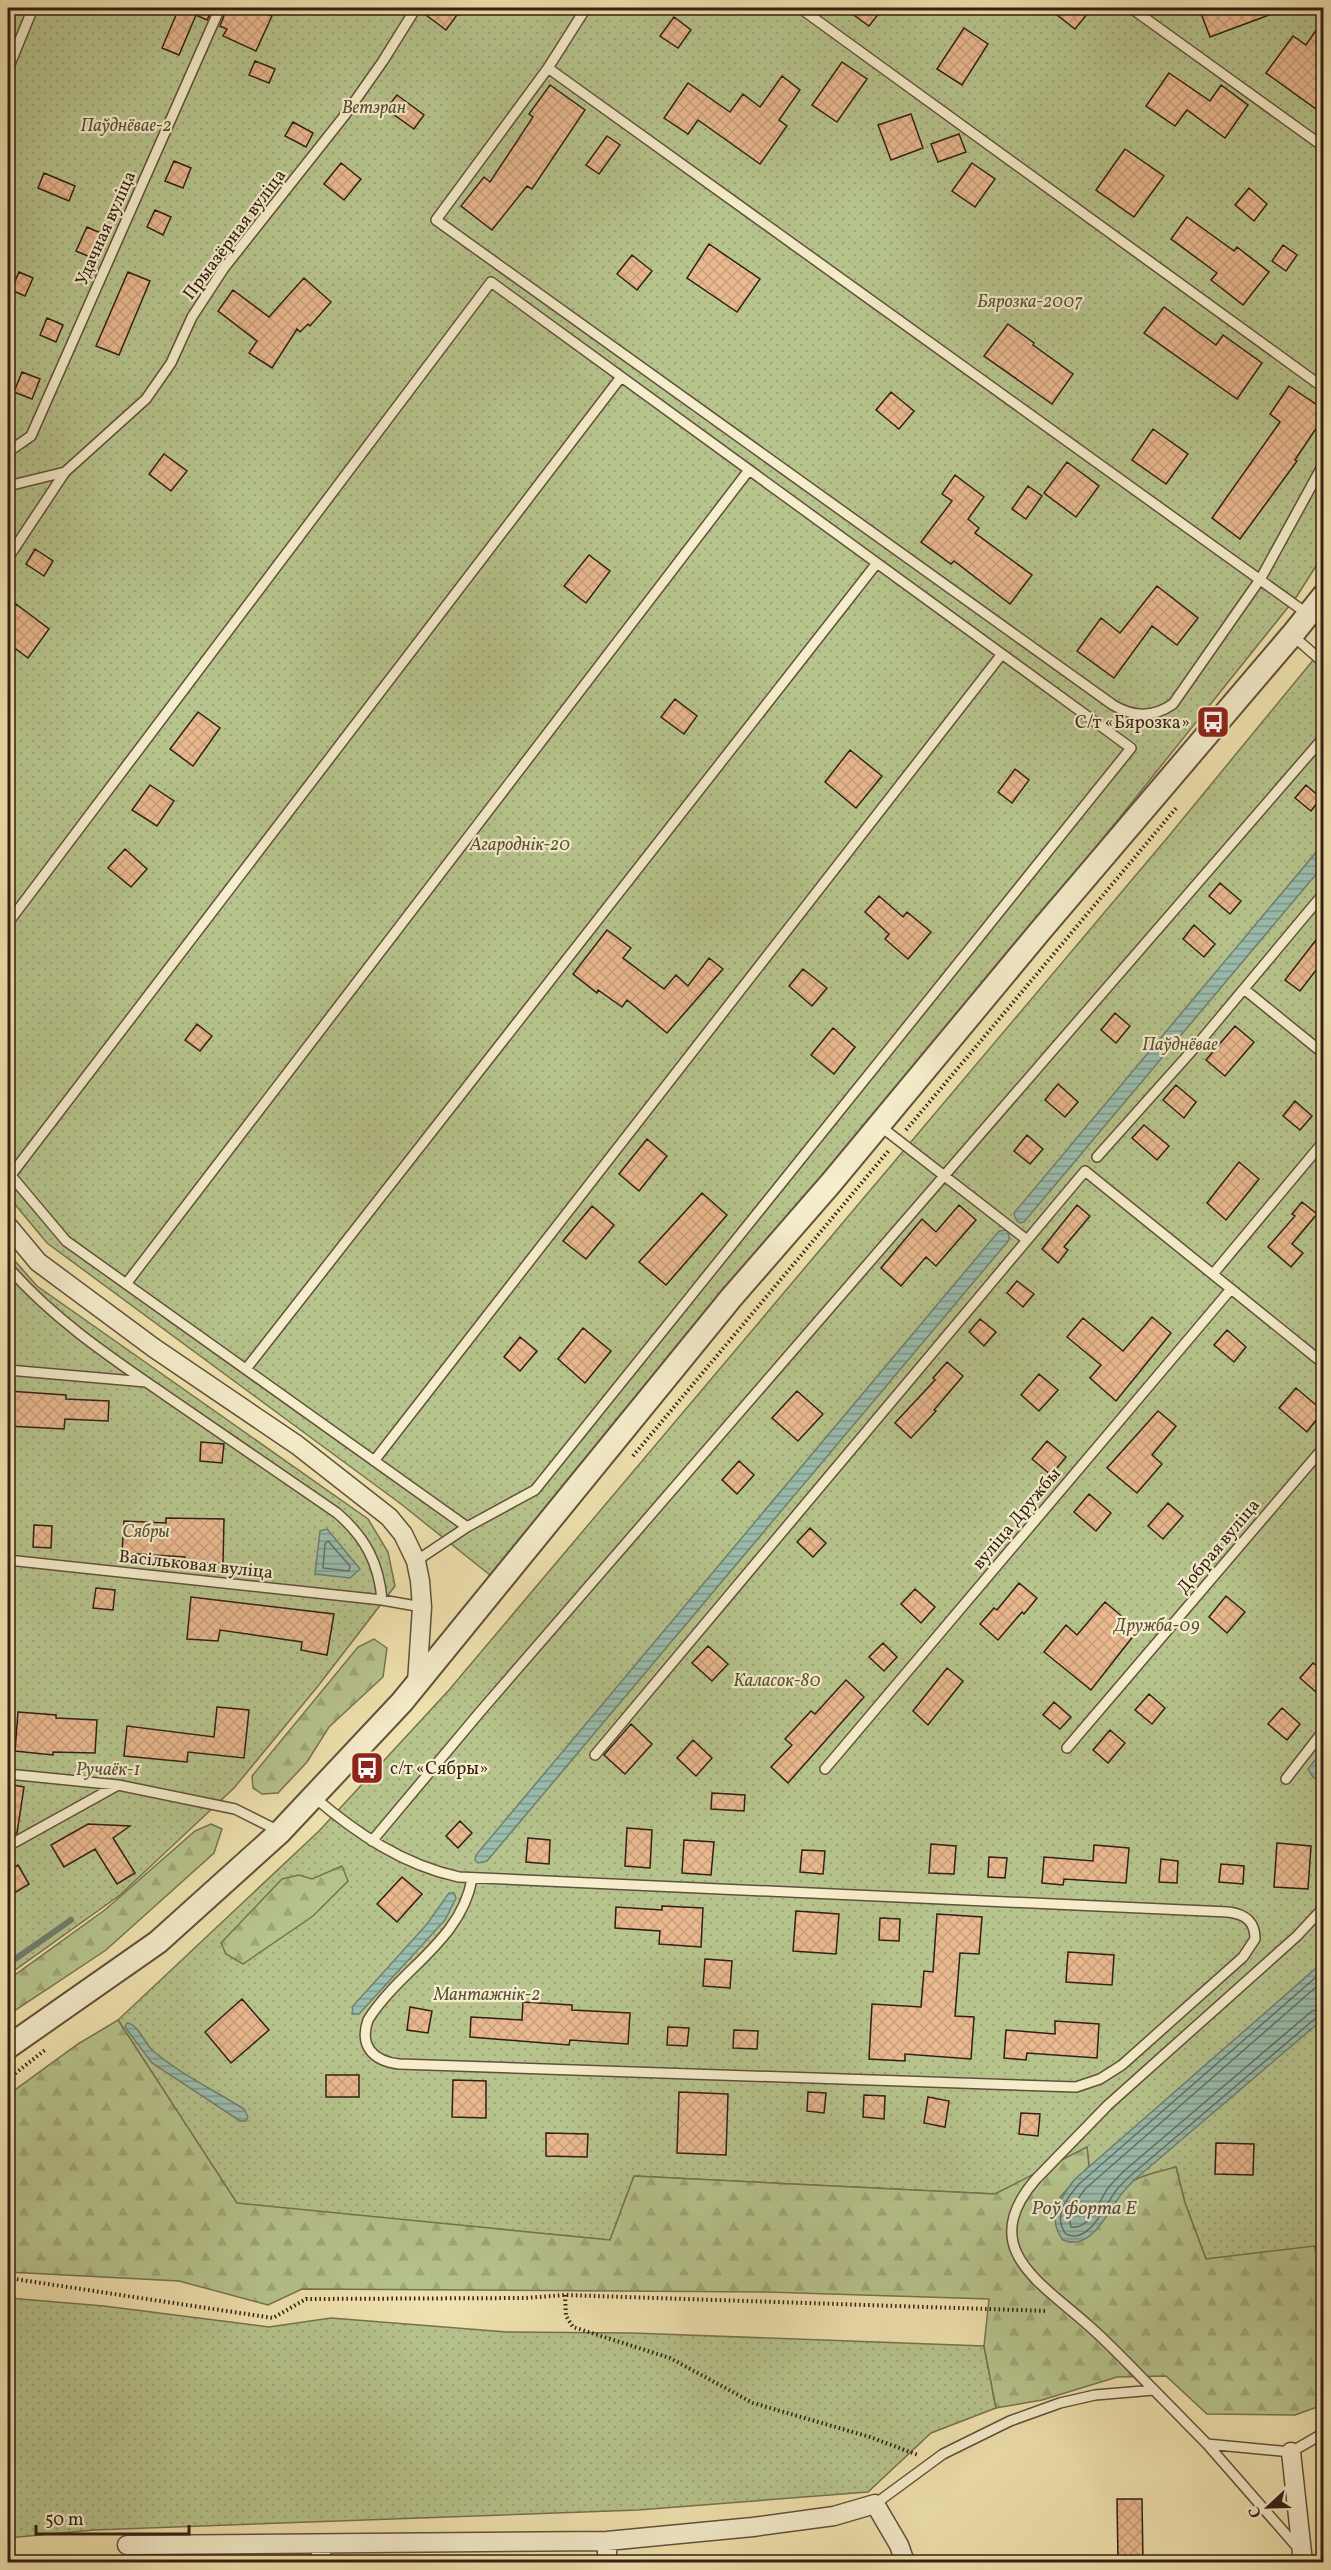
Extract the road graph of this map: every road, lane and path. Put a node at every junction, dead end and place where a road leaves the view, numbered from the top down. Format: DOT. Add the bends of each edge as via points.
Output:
graph roads {
  1 [pos="33,8"];
  2 [pos="220,8"];
  3 [pos="416,8"];
  4 [pos="586,8"];
  5 [pos="800,8"];
  6 [pos="1131,8"];
  7 [pos="548,68"];
  8 [pos="8,69"];
  9 [pos="1323,147"];
  10 [pos="621,377"];
  11 [pos="1323,388"];
  12 [pos="8,452"];
  13 [pos="1323,463"];
  14 [pos="749,470"];
  15 [pos="65,472"];
  16 [pos="8,486"];
  17 [pos="8,558"];
  18 [pos="877,563"];
  19 [pos="1262,578"];
  20 [pos="1323,595"];
  21 [pos="1309,615"];
  22 [pos="1292,636"];
  23 [pos="1002,654"];
  24 [pos="1323,663"];
  25 [pos="1323,737"];
  26 [pos="1323,892"];
  27 [pos="8,923"];
  28 [pos="1244,989"];
  29 [pos="1323,1054"];
  30 [pos="879,1125"];
  31 [pos="1323,1141"];
  32 [pos="1097,1157"];
  33 [pos="9,1173"];
  34 [pos="945,1175"];
  35 [pos="8,1226"];
  36 [pos="1027,1240"];
  37 [pos="8,1267"];
  38 [pos="1213,1274"];
  39 [pos="126,1284"];
  40 [pos="1232,1289"];
  41 [pos="1323,1364"];
  42 [pos="246,1369"];
  43 [pos="8,1370"];
  44 [pos="146,1382"];
  45 [pos="1323,1447"];
  46 [pos="374,1461"];
  47 [pos="467,1527"];
  48 [pos="8,1560"];
  49 [pos="416,1561"];
  50 [pos="382,1600"];
  51 [pos="422,1608"];
  52 [pos="417,1683"];
  53 [pos="1323,1730"];
  54 [pos="1067,1748"];
  55 [pos="595,1755"];
  56 [pos="825,1769"];
  57 [pos="8,1774"];
  58 [pos="1286,1779"];
  59 [pos="118,1785"];
  60 [pos="314,1797"];
  61 [pos="280,1832"];
  62 [pos="372,1841"];
  63 [pos="8,1846"];
  64 [pos="472,1879"];
  65 [pos="1323,1908"];
  66 [pos="13,2043"];
  67 [pos="8,2278"];
  68 [pos="565,2295"];
  69 [pos="1073,2312"];
  70 [pos="1154,2390"];
  71 [pos="1323,2433"];
  72 [pos="1207,2444"];
  73 [pos="1291,2452"];
  74 [pos="943,2454"];
  75 [pos="875,2504"];
  76 [pos="607,2541"];
  77 [pos="321,2544"];
  78 [pos="127,2545"];
  79 [pos="1303,2557"];
  80 [pos="321,2562"];
  81 [pos="607,2562"];
  82 [pos="905,2562"];
  1 -- 8 [label="lane"];
  2 -- 12 [label="lane, Удачная вуліца" via="31,436"];
  3 -- 15 [label="lane, Прыазёрная вуліца" via="345,115 224,268 192,317 171,363 146,399"];
  4 -- 7 [label="lane"];
  5 -- 11 [label="lane"];
  6 -- 9 [label="lane"];
  7 -- 19 [label="lane"];
  7 -- 19 [label="lane" via="436,220 1113,705 1142,715 1154,714 1173,704"];
  10 -- 14 [label="lane"];
  10 -- 27 [label="lane" via="491,282"];
  10 -- 33 [label="lane"];
  13 -- 19 [label="lane"];
  14 -- 18 [label="lane"];
  14 -- 39 [label="lane"];
  15 -- 16 [label="lane"];
  15 -- 17 [label="lane, Прыазёрная вуліца"];
  18 -- 23 [label="lane"];
  18 -- 42 [label="lane"];
  19 -- 21 [label="lane"];
  20 -- 21 [label="street"];
  21 -- 22 [label="street"];
  22 -- 24 [label="lane"];
  22 -- 30 [label="street"];
  23 -- 46 [label="lane"];
  23 -- 47 [label="lane" via="1131,748 535,1490"];
  25 -- 34 [label="lane"];
  26 -- 28 [label="lane"];
  28 -- 29 [label="lane"];
  28 -- 32 [label="lane"];
  30 -- 34 [label="lane"];
  30 -- 52 [label="street" via="731,1298"];
  31 -- 38 [label="lane"];
  33 -- 39 [label="lane" via="66,1241"];
  34 -- 36 [label="lane"];
  34 -- 62 [label="lane"];
  35 -- 49 [label="street" via="38,1262 154,1348 297,1444 389,1517 403,1534"];
  36 -- 38 [label="lane" via="1085,1171"];
  36 -- 55 [label="lane"];
  37 -- 44 [label="lane" via="56,1316"];
  38 -- 40 [label="lane"];
  39 -- 42 [label="lane"];
  40 -- 41 [label="lane"];
  40 -- 56 [label="lane, вуліца Дружбы"];
  42 -- 46 [label="lane"];
  43 -- 44 [label="lane"];
  44 -- 50 [label="lane" via="353,1526 375,1563"];
  45 -- 54 [label="lane, Добрая вуліца"];
  46 -- 47 [label="lane"];
  47 -- 49 [label="lane"];
  48 -- 50 [label="lane, Васільковая вуліца"];
  49 -- 51 [label="street"];
  50 -- 51 [label="lane, Васільковая вуліца"];
  51 -- 52 [label="street"];
  52 -- 60 [label="street"];
  53 -- 58 [label="lane"];
  57 -- 59 [label="lane"];
  59 -- 61 [label="lane" via="235,1809"];
  59 -- 63 [label="lane"];
  60 -- 61 [label="street"];
  60 -- 62 [label="lane"];
  61 -- 66 [label="street" via="158,1942"];
  62 -- 64 [label="lane" via="434,1870"];
  64 -- 64 [label="lane" via="1228,1912 1249,1920 1255,1939 1243,1957 1133,2057 1101,2079 1076,2087 399,2064 379,2060 368,2046 368,2020 453,1926 466,1905"];
  65 -- 69 [label="lane" via="1297,1936 1108,2105 1020,2200 1012,2224 1019,2260 1037,2282"];
  67 -- 68 [label="path" via="273,2318 306,2299"];
  68 -- 69 [label="path"];
  68 -- 74 [label="path" via="566,2316 573,2327 670,2358 753,2403 870,2437 914,2455"];
  69 -- 70 [label="lane"];
  70 -- 72 [label="lane"];
  70 -- 74 [label="lane" via="1095,2395 1060,2403 1011,2421"];
  71 -- 73 [label="lane"];
  72 -- 73 [label="lane"];
  72 -- 79 [label="lane"];
  73 -- 79 [label="street"];
  74 -- 75 [label="lane"];
  75 -- 76 [label="street" via="841,2515 753,2528"];
  75 -- 82 [label="street" via="897,2539"];
  76 -- 77 [label="street"];
  76 -- 81 [label="street"];
  77 -- 78 [label="street"];
  77 -- 80 [label="street"];
}
